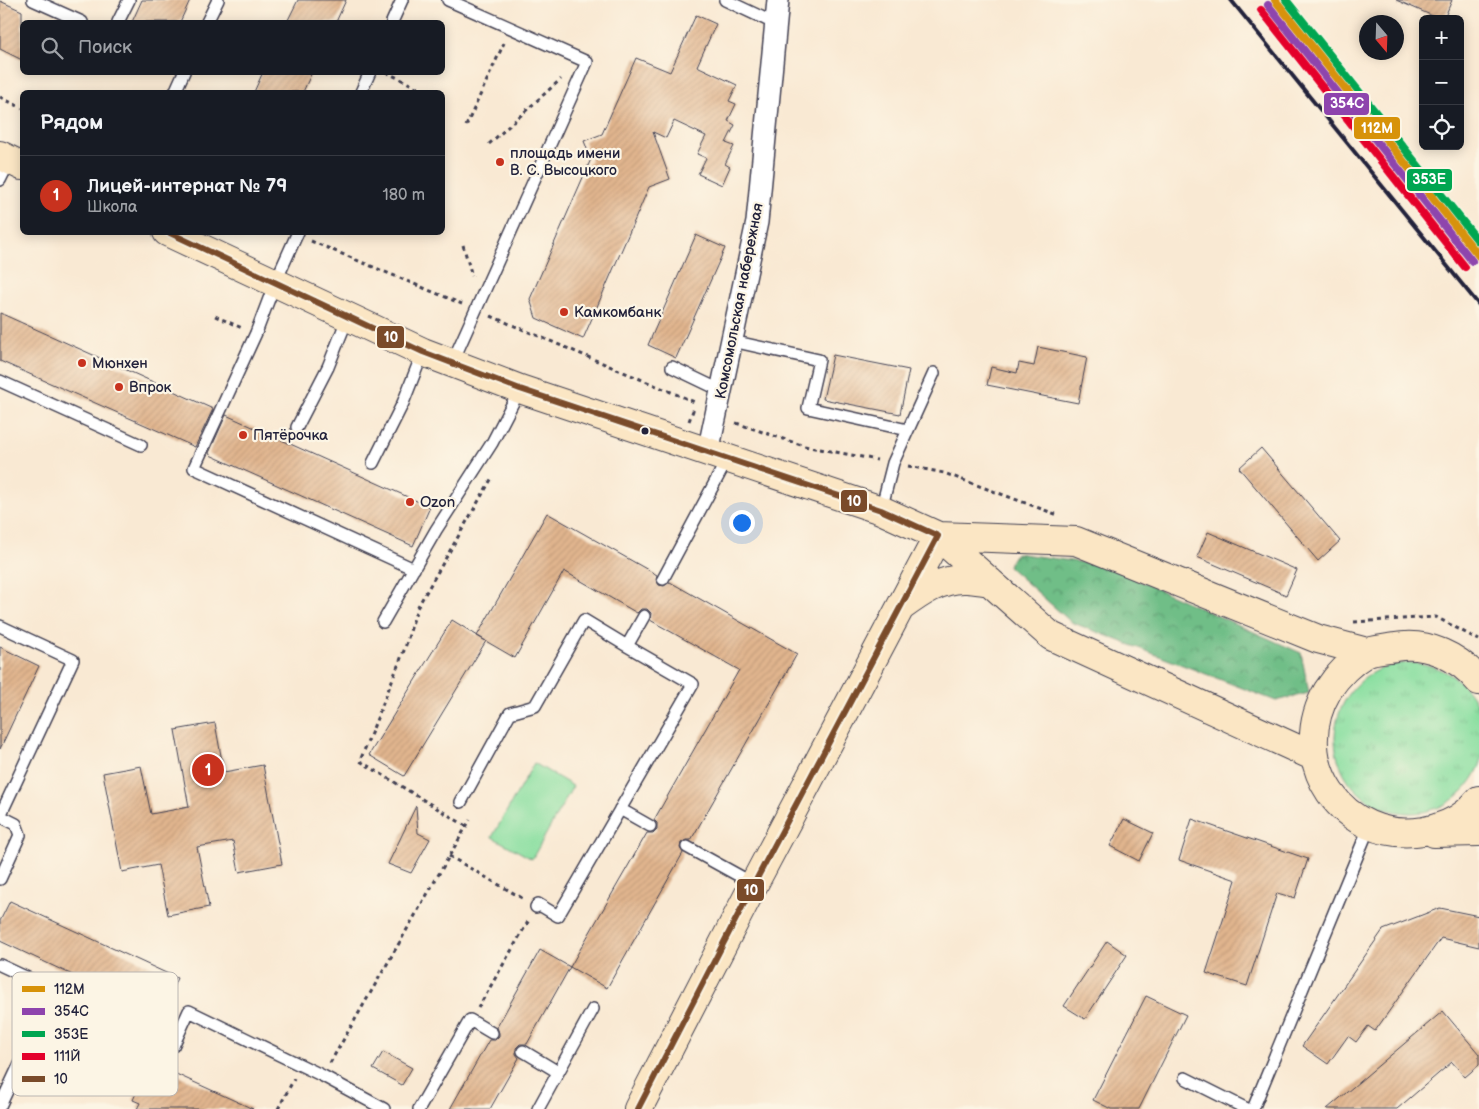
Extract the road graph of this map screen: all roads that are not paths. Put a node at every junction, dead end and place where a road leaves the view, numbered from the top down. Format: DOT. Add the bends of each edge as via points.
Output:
graph roads {
  1 [pos="33,0"];
  2 [pos="129,0"];
  3 [pos="218,0"];
  4 [pos="402,0"];
  5 [pos="448,0"];
  6 [pos="725,0"];
  7 [pos="778,0"];
  8 [pos="78,20"];
  9 [pos="119,20"];
  10 [pos="208,20"];
  11 [pos="393,20"];
  12 [pos="776,24"];
  13 [pos="183,75"];
  14 [pos="369,75"];
  15 [pos="176,90"];
  16 [pos="362,90"];
  17 [pos="173,235"];
  18 [pos="297,235"];
  19 [pos="275,283"];
  20 [pos="348,317"];
  21 [pos="732,341"];
  22 [pos="423,352"];
  23 [pos="452,363"];
  24 [pos="672,367"];
  25 [pos="934,373"];
  26 [pos="0,381"];
  27 [pos="520,389"];
  28 [pos="722,391"];
  29 [pos="297,427"];
  30 [pos="908,430"];
  31 [pos="141,445"];
  32 [pos="718,455"];
  33 [pos="373,463"];
  34 [pos="881,510"];
  35 [pos="938,536"];
  36 [pos="414,568"];
  37 [pos="664,579"];
  38 [pos="990,582"];
  39 [pos="900,608"];
  40 [pos="644,616"];
  41 [pos="383,622"];
  42 [pos="0,626"];
  43 [pos="627,646"];
  44 [pos="1367,652"];
  45 [pos="1479,681"];
  46 [pos="1315,757"];
  47 [pos="1479,800"];
  48 [pos="460,802"];
  49 [pos="620,809"];
  50 [pos="0,816"];
  51 [pos="1370,825"];
  52 [pos="650,826"];
  53 [pos="1479,832"];
  54 [pos="1407,834"];
  55 [pos="687,847"];
  56 [pos="0,879"];
  57 [pos="754,884"];
  58 [pos="536,907"];
  59 [pos="0,965"];
  60 [pos="15,972"];
  61 [pos="593,1009"];
  62 [pos="492,1034"];
  63 [pos="178,1035"];
  64 [pos="523,1051"];
  65 [pos="558,1072"];
  66 [pos="1185,1078"];
  67 [pos="12,1080"];
  68 [pos="0,1106"];
  69 [pos="384,1109"];
  70 [pos="419,1109"];
  71 [pos="538,1109"];
  72 [pos="638,1109"];
  73 [pos="1247,1109"];
  74 [pos="1253,1109"];
  1 -- 8 [label="lane"];
  2 -- 9 [label="lane"];
  3 -- 10 [label="lane"];
  4 -- 11 [label="lane"];
  5 -- 23 [label="lane" via="587,62"];
  6 -- 12 [label="lane"];
  7 -- 12 [label="street, Комсомольская набережная"];
  12 -- 21 [label="street, Комсомольская набережная" via="758,222"];
  13 -- 15 [label="lane"];
  14 -- 16 [label="lane"];
  17 -- 19 [label="main road"];
  18 -- 19 [label="lane"];
  19 -- 20 [label="main road"];
  19 -- 36 [label="lane" via="256,333 194,468"];
  20 -- 22 [label="main road"];
  20 -- 29 [label="lane" via="328,367"];
  21 -- 28 [label="street, Комсомольская набережная"];
  21 -- 30 [label="lane" via="819,360 808,408"];
  22 -- 23 [label="main road"];
  22 -- 33 [label="lane" via="403,403"];
  23 -- 27 [label="main road"];
  24 -- 28 [label="lane"];
  25 -- 30 [label="lane"];
  26 -- 31 [label="lane"];
  27 -- 32 [label="main road"];
  27 -- 36 [label="lane" via="492,443"];
  28 -- 32 [label="street, Комсомольская набережная"];
  30 -- 34 [label="lane" via="893,463"];
  32 -- 34 [label="main road"];
  32 -- 37 [label="lane"];
  34 -- 35 [label="main road"];
  35 -- 38 [label="main road"];
  35 -- 39 [label="main road"];
  35 -- 44 [label="main road" via="1076,541 1318,639"];
  36 -- 41 [label="lane"];
  38 -- 39 [label="main road" via="966,579 943,582 921,592"];
  38 -- 46 [label="main road" via="1051,636"];
  39 -- 57 [label="main road"];
  40 -- 43 [label="lane"];
  42 -- 50 [label="lane" via="73,660"];
  43 -- 48 [label="lane" via="584,620 535,706 510,713"];
  43 -- 49 [label="lane" via="693,684"];
  44 -- 45 [label="main road" via="1401,646 1423,647 1450,656 1470,669"];
  44 -- 46 [label="main road" via="1334,681 1321,703 1314,728"];
  46 -- 51 [label="main road" via="1321,778 1332,797 1355,818"];
  47 -- 54 [label="main road" via="1465,814 1439,828"];
  49 -- 52 [label="lane"];
  49 -- 58 [label="lane" via="558,916 538,904"];
  50 -- 56 [label="lane" via="16,824 20,835"];
  51 -- 54 [label="main road"];
  51 -- 74 [label="lane"];
  53 -- 54 [label="main road"];
  55 -- 57 [label="lane"];
  57 -- 72 [label="main road"];
  59 -- 60 [label="lane"];
  61 -- 65 [label="lane"];
  62 -- 70 [label="lane" via="470,1020"];
  63 -- 69 [label="lane" via="189,1011"];
  64 -- 65 [label="lane"];
  65 -- 71 [label="lane"];
  66 -- 73 [label="lane"];
  67 -- 68 [label="lane"];
}
